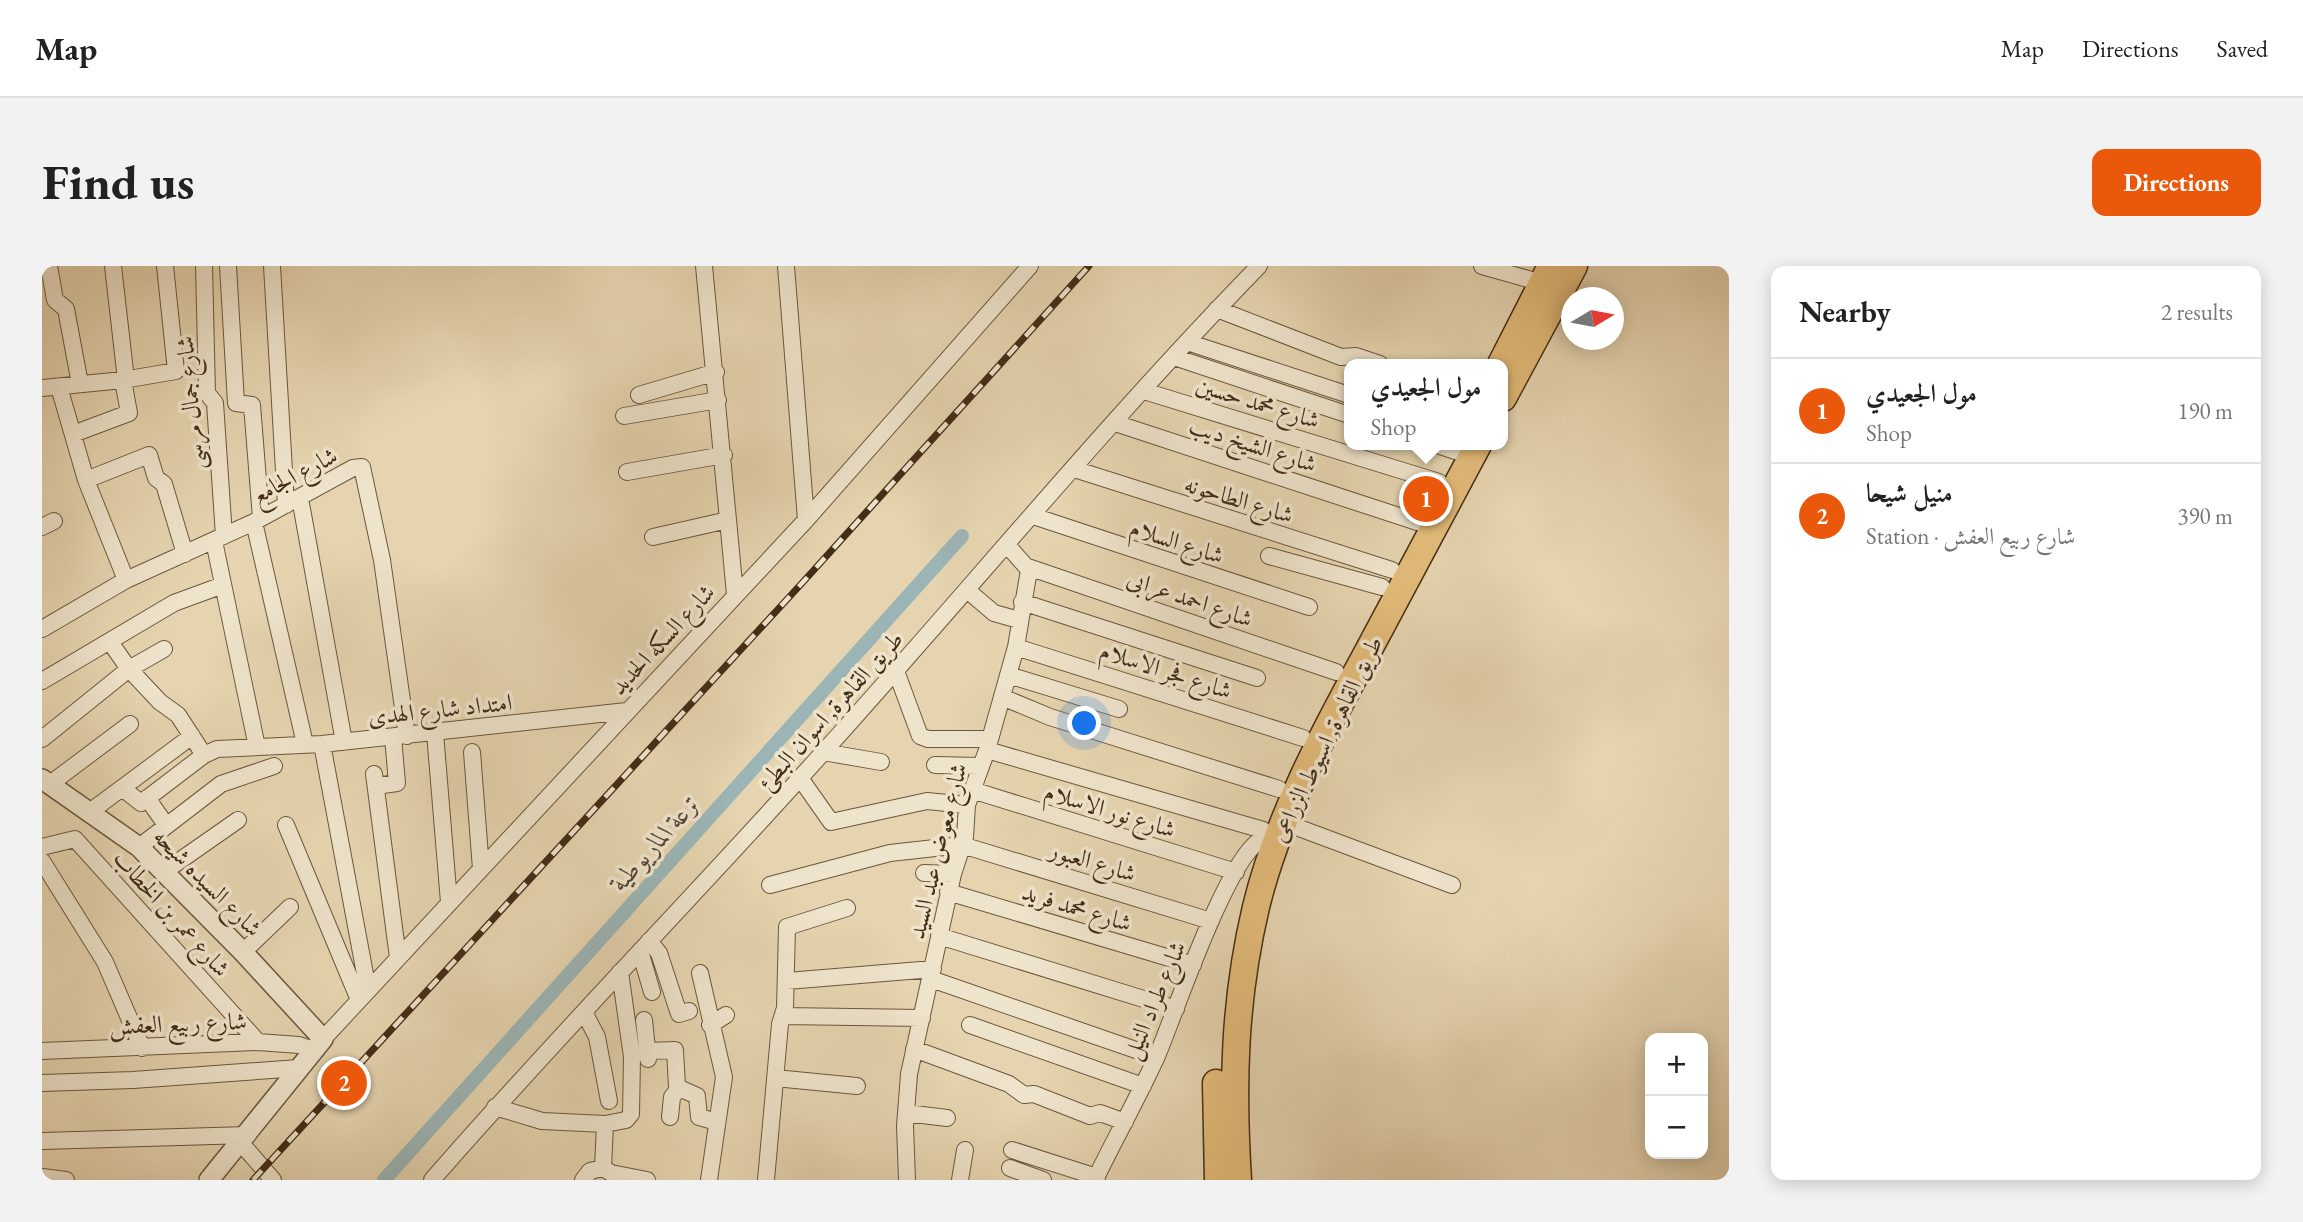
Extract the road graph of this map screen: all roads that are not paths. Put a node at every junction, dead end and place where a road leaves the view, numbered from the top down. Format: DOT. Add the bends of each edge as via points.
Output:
graph roads {
  1 [pos="48,266"];
  2 [pos="113,266"];
  3 [pos="165,266"];
  4 [pos="204,266"];
  5 [pos="228,266"];
  6 [pos="272,266"];
  7 [pos="704,266"];
  8 [pos="786,266"];
  9 [pos="1030,266"];
  10 [pos="1259,266"];
  11 [pos="1482,266"];
  12 [pos="1574,266"];
  13 [pos="1547,274"];
  14 [pos="1217,309"];
  15 [pos="1187,342"];
  16 [pos="1174,357"];
  17 [pos="1365,359"];
  18 [pos="1504,359"];
  19 [pos="716,372"];
  20 [pos="125,380"];
  21 [pos="80,384"];
  22 [pos="59,387"];
  23 [pos="42,388"];
  24 [pos="1508,389"];
  25 [pos="1143,391"];
  26 [pos="1344,392"];
  27 [pos="639,395"];
  28 [pos="718,400"];
  29 [pos="1344,413"];
  30 [pos="624,416"];
  31 [pos="1115,423"];
  32 [pos="73,434"];
  33 [pos="1455,450"];
  34 [pos="1455,450"];
  35 [pos="724,455"];
  36 [pos="1074,469"];
  37 [pos="627,472"];
  38 [pos="86,480"];
  39 [pos="1439,482"];
  40 [pos="293,501"];
  41 [pos="1033,516"];
  42 [pos="257,520"];
  43 [pos="728,520"];
  44 [pos="806,520"];
  45 [pos="1417,522"];
  46 [pos="653,537"];
  47 [pos="219,539"];
  48 [pos="1007,545"];
  49 [pos="185,554"];
  50 [pos="1269,556"];
  51 [pos="1028,567"];
  52 [pos="1387,579"];
  53 [pos="125,580"];
  54 [pos="223,584"];
  55 [pos="968,590"];
  56 [pos="735,594"];
  57 [pos="1022,603"];
  58 [pos="1309,607"];
  59 [pos="1019,620"];
  60 [pos="42,629"];
  61 [pos="110,642"];
  62 [pos="1016,647"];
  63 [pos="164,649"];
  64 [pos="129,669"];
  65 [pos="896,671"];
  66 [pos="1336,672"];
  67 [pos="1008,674"];
  68 [pos="1257,678"];
  69 [pos="42,681"];
  70 [pos="1002,697"];
  71 [pos="1119,709"];
  72 [pos="627,711"];
  73 [pos="130,724"];
  74 [pos="435,733"];
  75 [pos="192,736"];
  76 [pos="400,736"];
  77 [pos="1303,737"];
  78 [pos="42,739"];
  79 [pos="344,741"];
  80 [pos="305,744"];
  81 [pos="322,744"];
  82 [pos="257,747"];
  83 [pos="472,752"];
  84 [pos="823,752"];
  85 [pos="986,752"];
  86 [pos="204,755"];
  87 [pos="881,762"];
  88 [pos="935,765"];
  89 [pos="274,766"];
  90 [pos="800,778"];
  91 [pos="46,782"];
  92 [pos="122,788"];
  93 [pos="1279,789"];
  94 [pos="147,798"];
  95 [pos="969,798"];
  96 [pos="91,811"];
  97 [pos="237,820"];
  98 [pos="166,824"];
  99 [pos="286,825"];
  100 [pos="1268,831"];
  101 [pos="962,845"];
  102 [pos="42,847"];
  103 [pos="139,847"];
  104 [pos="42,861"];
  105 [pos="481,869"];
  106 [pos="165,871"];
  107 [pos="1236,872"];
  108 [pos="924,873"];
  109 [pos="953,874"];
  110 [pos="770,885"];
  111 [pos="1452,885"];
  112 [pos="948,892"];
  113 [pos="449,902"];
  114 [pos="290,907"];
  115 [pos="847,908"];
  116 [pos="1211,921"];
  117 [pos="939,936"];
  118 [pos="644,946"];
  119 [pos="243,952"];
  120 [pos="398,958"];
  121 [pos="1193,965"];
  122 [pos="620,972"];
  123 [pos="700,973"];
  124 [pos="932,974"];
  125 [pos="787,981"];
  126 [pos="652,992"];
  127 [pos="364,995"];
  128 [pos="1176,1009"];
  129 [pos="690,1011"];
  130 [pos="584,1012"];
  131 [pos="726,1015"];
  132 [pos="783,1016"];
  133 [pos="922,1018"];
  134 [pos="644,1020"];
  135 [pos="710,1025"];
  136 [pos="970,1025"];
  137 [pos="258,1042"];
  138 [pos="319,1044"];
  139 [pos="142,1048"];
  140 [pos="915,1049"];
  141 [pos="42,1051"];
  142 [pos="1156,1057"];
  143 [pos="299,1068"];
  144 [pos="775,1078"];
  145 [pos="42,1083"];
  146 [pos="857,1086"];
  147 [pos="1143,1086"];
  148 [pos="679,1088"];
  149 [pos="609,1101"];
  150 [pos="495,1107"];
  151 [pos="905,1113"];
  152 [pos="670,1117"];
  153 [pos="947,1118"];
  154 [pos="717,1122"];
  155 [pos="1125,1122"];
  156 [pos="605,1125"];
  157 [pos="244,1139"];
  158 [pos="42,1141"];
  159 [pos="965,1150"];
  160 [pos="1012,1150"];
  161 [pos="603,1168"];
  162 [pos="1010,1168"];
  163 [pos="42,1177"];
  164 [pos="1096,1179"];
  165 [pos="66,1180"];
  166 [pos="209,1180"];
  167 [pos="273,1180"];
  168 [pos="432,1180"];
  169 [pos="583,1180"];
  170 [pos="647,1180"];
  171 [pos="709,1180"];
  172 [pos="766,1180"];
  173 [pos="907,1180"];
  174 [pos="960,1180"];
  175 [pos="1043,1180"];
  176 [pos="1218,1180"];
  177 [pos="1238,1180"];
  1 -- 21 [label="street" via="55,300 66,309"];
  2 -- 20 [label="street"];
  3 -- 20 [label="street" via="176,371"];
  4 -- 47 [label="street, شارع جمال مرسى" via="207,393 215,403"];
  5 -- 42 [label="street" via="236,403 252,405"];
  6 -- 40 [label="street"];
  7 -- 19 [label="street"];
  8 -- 44 [label="street"];
  9 -- 44 [label="street, شارع السكه الحديد"];
  10 -- 14 [label="street, طريق القاهرة, اسوان البطئ"];
  11 -- 13 [label="street"];
  12 -- 24 [label="highway"];
  13 -- 18 [label="highway"];
  14 -- 15 [label="street, طريق القاهرة, اسوان البطئ"];
  14 -- 17 [label="street" via="1341,357"];
  15 -- 16 [label="street, طريق القاهرة, اسوان البطئ"];
  15 -- 26 [label="street"];
  16 -- 25 [label="street, طريق القاهرة, اسوان البطئ"];
  16 -- 29 [label="street"];
  19 -- 27 [label="street"];
  19 -- 28 [label="street"];
  20 -- 21 [label="street"];
  20 -- 32 [label="street" via="129,413"];
  21 -- 22 [label="street"];
  22 -- 23 [label="street"];
  22 -- 32 [label="street"];
  25 -- 31 [label="street, طريق القاهرة, اسوان البطئ"];
  25 -- 39 [label="street, شارع محمد حسين"];
  28 -- 30 [label="street"];
  28 -- 35 [label="street"];
  31 -- 36 [label="street, طريق القاهرة, اسوان البطئ"];
  31 -- 45 [label="street, شارع الشيخ ديب"];
  32 -- 38 [label="street"];
  33 -- 39 [label="highway, طريق القاهرة, اسيوط الزراعى"];
  34 -- 100 [label="highway, طريق القاهرة, اسيوط الزراعى" via="1333,716"];
  35 -- 37 [label="street"];
  35 -- 43 [label="street"];
  36 -- 41 [label="street, طريق القاهرة, اسوان البطئ"];
  36 -- 52 [label="street, شارع الطاحونه"];
  38 -- 49 [label="street" via="149,455 156,478 164,484"];
  38 -- 53 [label="street"];
  39 -- 45 [label="highway, طريق القاهرة, اسيوط الزراعى"];
  40 -- 42 [label="street, شارع الجامع"];
  40 -- 76 [label="street, شارع الجامع" via="353,468 365,470 394,638"];
  40 -- 79 [label="street"];
  41 -- 48 [label="street, طريق القاهرة, اسوان البطئ"];
  41 -- 58 [label="street, شارع السلام"];
  42 -- 47 [label="street, شارع الجامع"];
  42 -- 80 [label="street"];
  43 -- 46 [label="street"];
  43 -- 56 [label="street"];
  44 -- 56 [label="street, شارع السكه الحديد"];
  45 -- 52 [label="highway, طريق القاهرة, اسيوط الزراعى"];
  47 -- 49 [label="street, شارع الجامع"];
  47 -- 54 [label="street, شارع جمال مرسى"];
  48 -- 51 [label="street"];
  48 -- 55 [label="street, طريق القاهرة, اسوان البطئ"];
  49 -- 53 [label="street, شارع الجامع"];
  50 -- 52 [label="street"];
  51 -- 57 [label="street, شارع معوض عبد السيد"];
  51 -- 66 [label="street, شارع احمد عرابى"];
  52 -- 66 [label="highway, طريق القاهرة, اسيوط الزراعى"];
  53 -- 60 [label="street, شارع الجامع"];
  54 -- 61 [label="street" via="174,603"];
  54 -- 82 [label="street, شارع جمال مرسى"];
  55 -- 59 [label="street" via="994,613"];
  55 -- 65 [label="street, طريق القاهرة, اسوان البطئ"];
  56 -- 72 [label="street, شارع السكه الحديد"];
  57 -- 59 [label="street, شارع معوض عبد السيد"];
  57 -- 68 [label="street"];
  59 -- 62 [label="street, شارع معوض عبد السيد"];
  61 -- 64 [label="street"];
  61 -- 69 [label="street"];
  62 -- 67 [label="street, شارع معوض عبد السيد"];
  62 -- 77 [label="street, شارع فجر الاسلام"];
  63 -- 64 [label="street"];
  64 -- 75 [label="street" via="178,715"];
  64 -- 78 [label="street"];
  65 -- 84 [label="street, طريق القاهرة, اسوان البطئ"];
  65 -- 85 [label="street" via="920,736"];
  66 -- 77 [label="highway, طريق القاهرة, اسيوط الزراعى"];
  67 -- 70 [label="street, شارع معوض عبد السيد"];
  67 -- 71 [label="street"];
  70 -- 85 [label="street, شارع معوض عبد السيد"];
  70 -- 93 [label="street" via="1050,717"];
  72 -- 74 [label="street, امتداد شارع الهدى"];
  72 -- 105 [label="street, شارع السكه الحديد"];
  73 -- 91 [label="street"];
  74 -- 76 [label="street, امتداد شارع الهدى"];
  74 -- 113 [label="street"];
  75 -- 86 [label="street"];
  75 -- 92 [label="street"];
  76 -- 79 [label="street, امتداد شارع الهدى"];
  76 -- 120 [label="street" via="398,781 375,780"];
  77 -- 93 [label="highway, طريق القاهرة, اسيوط الزراعى"];
  79 -- 81 [label="street, امتداد شارع الهدى"];
  80 -- 81 [label="street, امتداد شارع الهدى"];
  80 -- 82 [label="street, امتداد شارع الهدى"];
  81 -- 127 [label="street"];
  82 -- 86 [label="street, امتداد شارع الهدى" via="217,749"];
  83 -- 105 [label="street"];
  84 -- 87 [label="street"];
  84 -- 90 [label="street, طريق القاهرة, اسوان البطئ"];
  85 -- 88 [label="street"];
  85 -- 95 [label="street, شارع معوض عبد السيد"];
  85 -- 100 [label="street"];
  86 -- 94 [label="street"];
  89 -- 98 [label="street" via="220,784"];
  90 -- 95 [label="street, شارع نور الاسلام" via="831,822 927,801"];
  90 -- 118 [label="street, طريق القاهرة, اسوان البطئ"];
  91 -- 96 [label="street, شارع السيده شيحه"];
  92 -- 94 [label="street" via="137,803"];
  92 -- 96 [label="street"];
  93 -- 100 [label="highway, طريق القاهرة, اسيوط الزراعى"];
  94 -- 98 [label="street"];
  95 -- 101 [label="street, شارع معوض عبد السيد"];
  95 -- 107 [label="street, شارع نور الاسلام"];
  96 -- 103 [label="street, شارع السيده شيحه"];
  97 -- 106 [label="street"];
  98 -- 103 [label="street"];
  99 -- 127 [label="street"];
  100 -- 107 [label="street, شارع طراد النيل" via="1246,852"];
  100 -- 111 [label="street"];
  100 -- 176 [label="highway, طريق القاهرة, اسيوط الزراعى" via="1240,904 1223,996 1215,1096"];
  100 -- 177 [label="highway, طريق القاهرة, اسيوط الزراعى" via="1239,1001 1233,1078"];
  101 -- 109 [label="street, شارع معوض عبد السيد"];
  101 -- 110 [label="street" via="890,853"];
  101 -- 116 [label="street, شارع العبور"];
  102 -- 137 [label="street, شارع عمر بن الخطاب" via="75,839"];
  103 -- 106 [label="street, شارع السيده شيحه"];
  104 -- 139 [label="street" via="105,962"];
  105 -- 113 [label="street, شارع السكه الحديد"];
  106 -- 119 [label="street, شارع السيده شيحه"];
  107 -- 116 [label="street, شارع طراد النيل"];
  108 -- 109 [label="street"];
  109 -- 112 [label="street, شارع معوض عبد السيد"];
  112 -- 117 [label="street, شارع معوض عبد السيد"];
  112 -- 121 [label="street, شارع محمد فريد"];
  113 -- 120 [label="street, شارع السكه الحديد"];
  114 -- 119 [label="street"];
  115 -- 125 [label="street" via="788,926"];
  116 -- 121 [label="street, شارع طراد النيل"];
  117 -- 124 [label="street, شارع معوض عبد السيد"];
  117 -- 128 [label="street"];
  118 -- 122 [label="street, طريق القاهرة, اسوان البطئ"];
  118 -- 126 [label="street"];
  118 -- 129 [label="street" via="659,953 680,1015"];
  119 -- 138 [label="street, شارع السيده شيحه"];
  120 -- 127 [label="street, شارع السكه الحديد"];
  121 -- 128 [label="street, شارع طراد النيل"];
  122 -- 130 [label="street, طريق القاهرة, اسوان البطئ"];
  122 -- 156 [label="street" via="632,1057 631,1116"];
  123 -- 135 [label="street"];
  124 -- 125 [label="street"];
  124 -- 133 [label="street, شارع معوض عبد السيد"];
  124 -- 142 [label="street"];
  125 -- 132 [label="street"];
  127 -- 138 [label="street, شارع السكه الحديد"];
  128 -- 142 [label="street, شارع طراد النيل"];
  130 -- 149 [label="street" via="597,1037"];
  130 -- 150 [label="street, طريق القاهرة, اسوان البطئ"];
  131 -- 135 [label="street"];
  132 -- 133 [label="street"];
  132 -- 144 [label="street"];
  133 -- 140 [label="street, شارع معوض عبد السيد"];
  134 -- 148 [label="street" via="648,1055 675,1050"];
  135 -- 154 [label="street" via="724,1077"];
  136 -- 147 [label="street"];
  137 -- 138 [label="street, شارع ربيع العفش"];
  137 -- 139 [label="street, شارع ربيع العفش"];
  138 -- 143 [label="street"];
  139 -- 141 [label="street, شارع ربيع العفش"];
  140 -- 151 [label="street, شارع معوض عبد السيد"];
  140 -- 155 [label="street" via="1009,1084 1024,1095 1034,1094 1090,1116 1100,1113"];
  142 -- 147 [label="street, شارع طراد النيل"];
  143 -- 145 [label="street"];
  143 -- 157 [label="street"];
  144 -- 146 [label="street"];
  144 -- 172 [label="street"];
  147 -- 155 [label="street, شارع طراد النيل"];
  148 -- 152 [label="street" via="672,1097"];
  148 -- 154 [label="street" via="697,1096 699,1117"];
  150 -- 156 [label="street" via="542,1121"];
  150 -- 168 [label="street, طريق القاهرة, اسوان البطئ"];
  151 -- 153 [label="street"];
  151 -- 173 [label="street, شارع معوض عبد السيد"];
  154 -- 171 [label="street"];
  155 -- 164 [label="street, شارع طراد النيل"];
  156 -- 161 [label="street"];
  157 -- 158 [label="street"];
  157 -- 166 [label="street"];
  157 -- 167 [label="street"];
  159 -- 174 [label="street"];
  160 -- 164 [label="street"];
  161 -- 169 [label="street" via="590,1171"];
  161 -- 170 [label="street" via="611,1174"];
  162 -- 175 [label="street"];
  163 -- 165 [label="street"];
}
